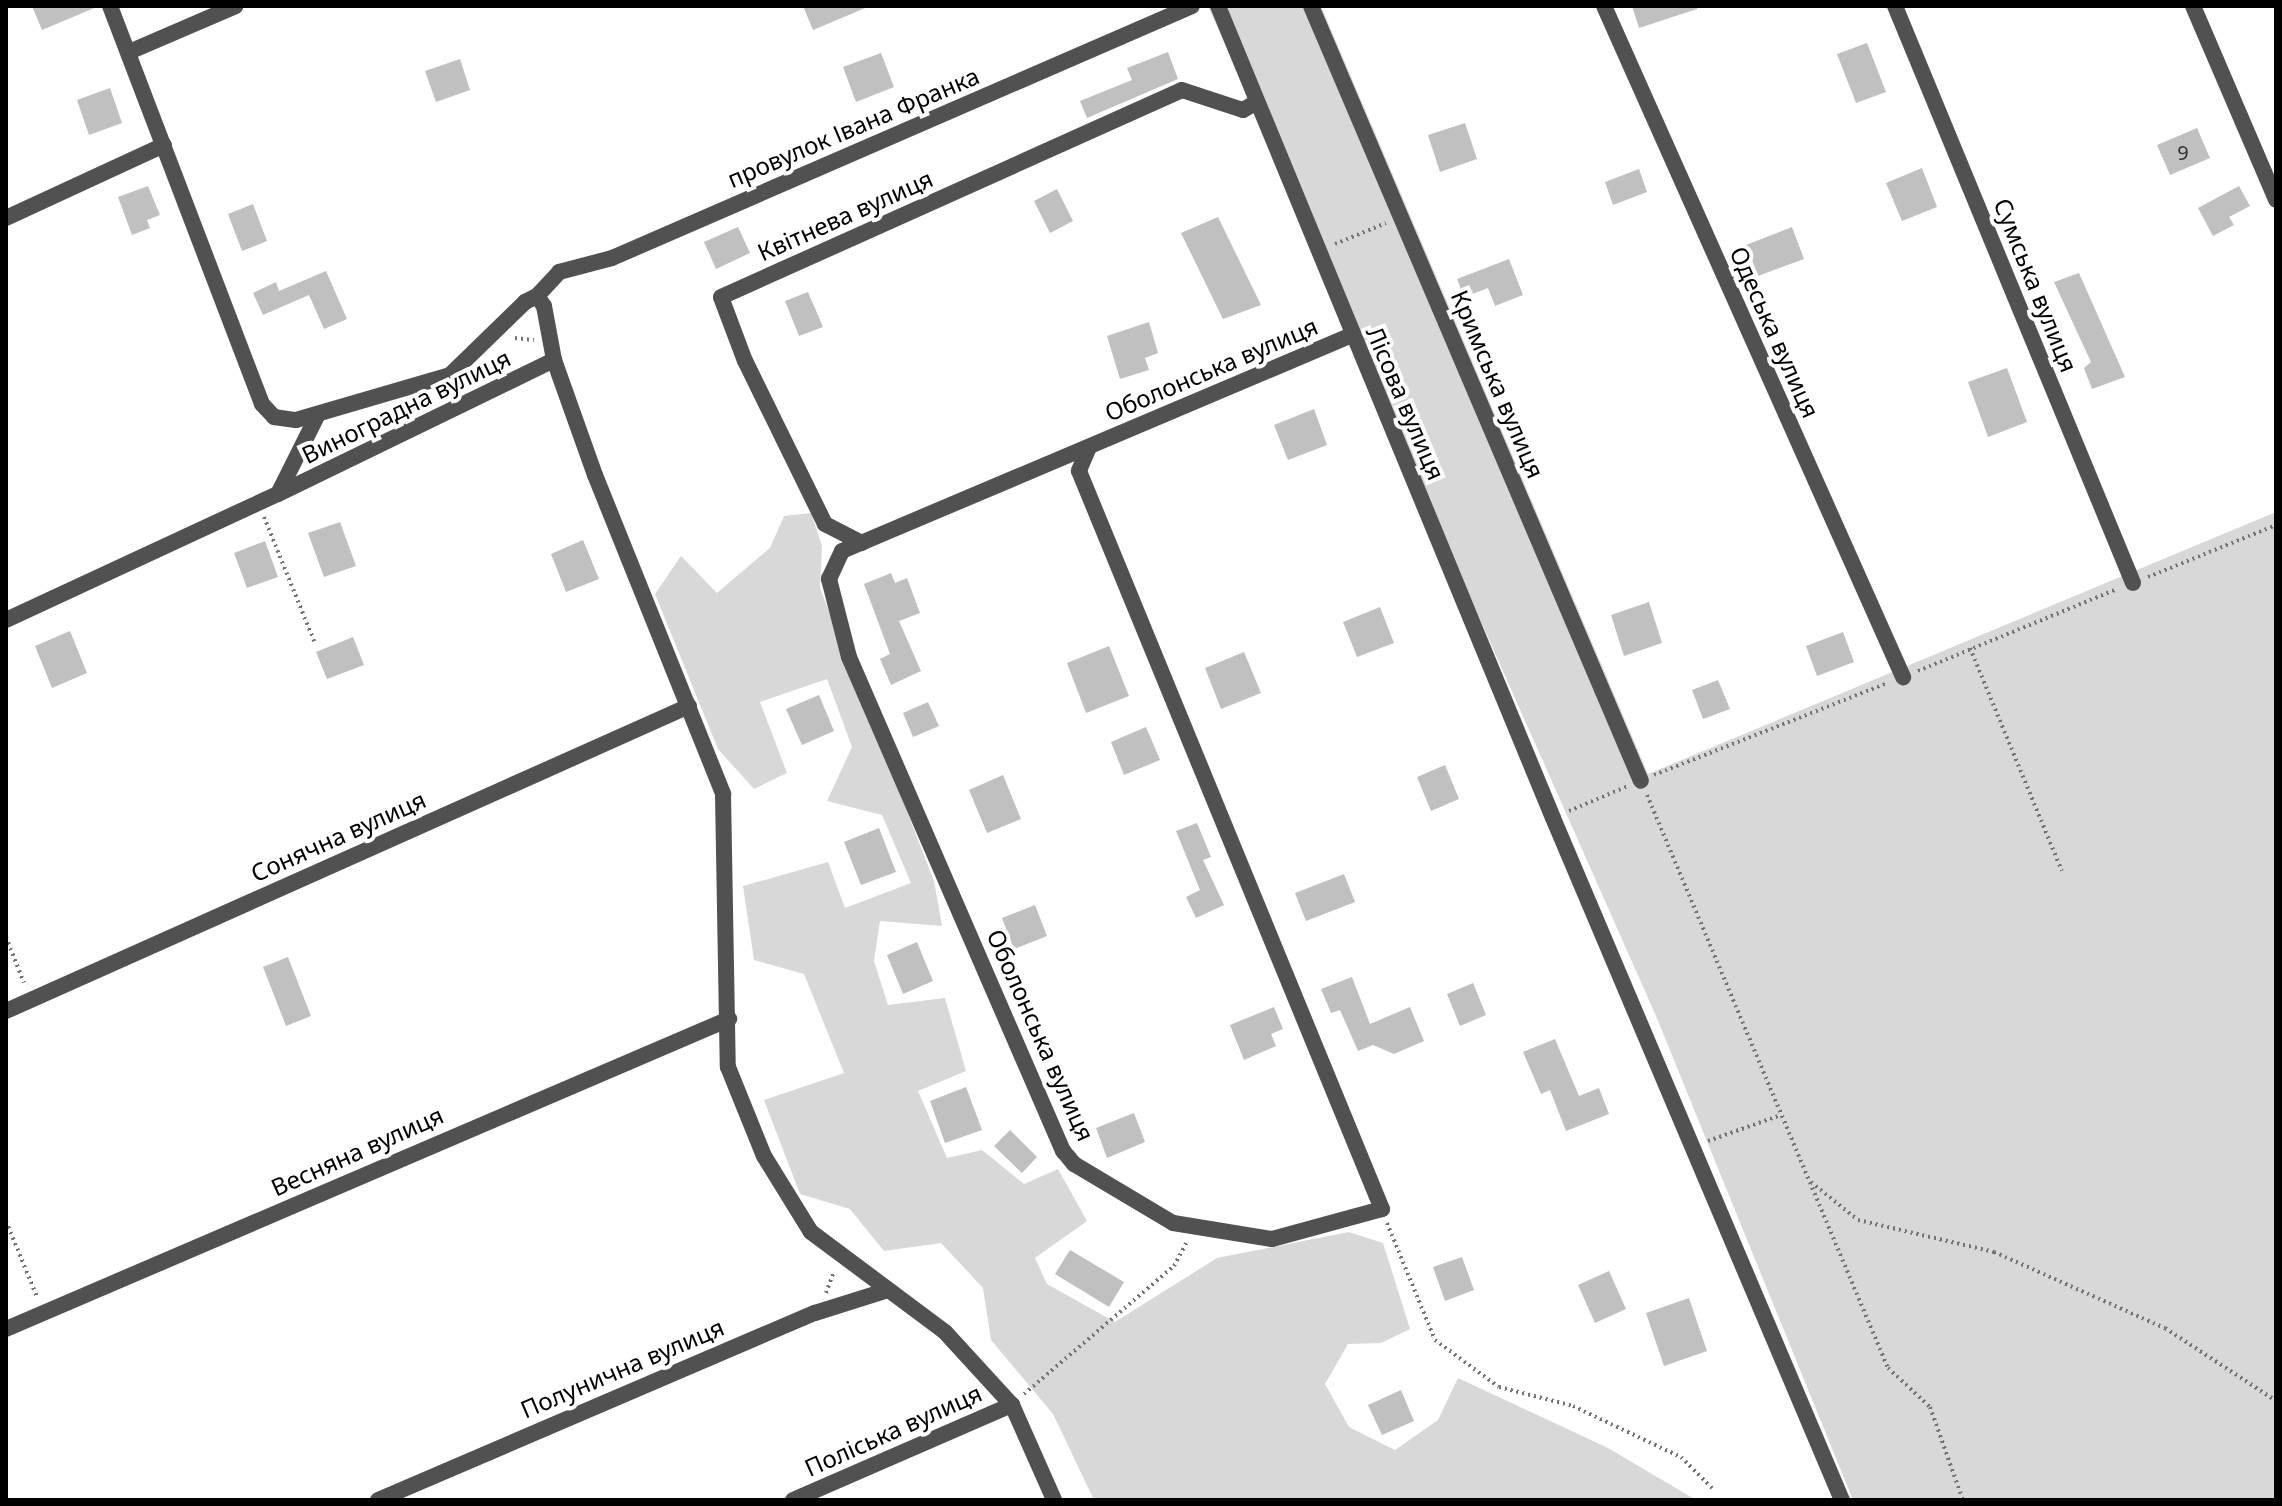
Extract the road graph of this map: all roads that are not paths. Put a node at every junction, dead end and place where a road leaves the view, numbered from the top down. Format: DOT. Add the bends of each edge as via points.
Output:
graph roads {
  1 [pos="110,6"];
  2 [pos="236,6"];
  3 [pos="1192,6"];
  4 [pos="1218,6"];
  5 [pos="1311,6"];
  6 [pos="1604,6"];
  7 [pos="1895,6"];
  8 [pos="2193,6"];
  9 [pos="129,52"];
  10 [pos="1257,102"];
  11 [pos="164,145"];
  12 [pos="2276,200"];
  13 [pos="6,218"];
  14 [pos="537,296"];
  15 [pos="1352,335"];
  16 [pos="553,354"];
  17 [pos="318,414"];
  18 [pos="1089,447"];
  19 [pos="278,494"];
  20 [pos="862,543"];
  21 [pos="2133,583"];
  22 [pos="6,620"];
  23 [pos="1903,677"];
  24 [pos="689,706"];
  25 [pos="1641,781"];
  26 [pos="6,1011"];
  27 [pos="729,1019"];
  28 [pos="888,1290"];
  29 [pos="6,1329"];
  30 [pos="1012,1405"];
  31 [pos="378,1500"];
  32 [pos="793,1500"];
  33 [pos="1054,1500"];
  34 [pos="1842,1500"];
  1 -- 9 [label="street"];
  2 -- 9 [label="street"];
  3 -- 14 [label="street, провулок Івана Франка" via="612,258 559,272"];
  4 -- 10 [label="street, Лісова вулиця"];
  5 -- 25 [label="street, Кримська вулиця"];
  6 -- 23 [label="street, Одеська вулиця"];
  7 -- 21 [label="street, Сумська вулиця"];
  8 -- 12 [label="street"];
  9 -- 11 [label="street"];
  10 -- 15 [label="street, Лісова вулиця"];
  10 -- 20 [label="street, Квітнева вулиця" via="1243,110 1182,90 721,297 745,361 825,524"];
  11 -- 13 [label="street"];
  11 -- 17 [label="street, провулок Івана Франка" via="262,404 274,417 296,420"];
  14 -- 16 [label="street" via="544,306"];
  14 -- 17 [label="street, провулок Івана Франка" via="450,375"];
  15 -- 18 [label="street, Оболонська вулиця"];
  15 -- 34 [label="street, Лісова вулиця"];
  16 -- 19 [label="street, Виноградна вулиця"];
  16 -- 24 [label="street" via="595,475"];
  17 -- 19 [label="street, Виноградна вулиця"];
  18 -- 20 [label="street, Оболонська вулиця"];
  18 -- 20 [label="street, Оболонська вулиця" via="1079,471 1382,1209 1272,1239 1173,1223 1084,1171 1063,1151 835,615 829,579 834,564 842,551"];
  19 -- 22 [label="street, Виноградна вулиця"];
  24 -- 26 [label="street, Сонячна вулиця"];
  24 -- 27 [label="street" via="723,794"];
  27 -- 28 [label="street" via="728,1067 764,1156 825,1246"];
  27 -- 29 [label="street, Весняна вулиця"];
  28 -- 30 [label="street" via="945,1332"];
  28 -- 31 [label="street, Полунична вулиця" via="815,1313"];
  30 -- 32 [label="street, Поліська вулиця"];
  30 -- 33 [label="street"];
}
